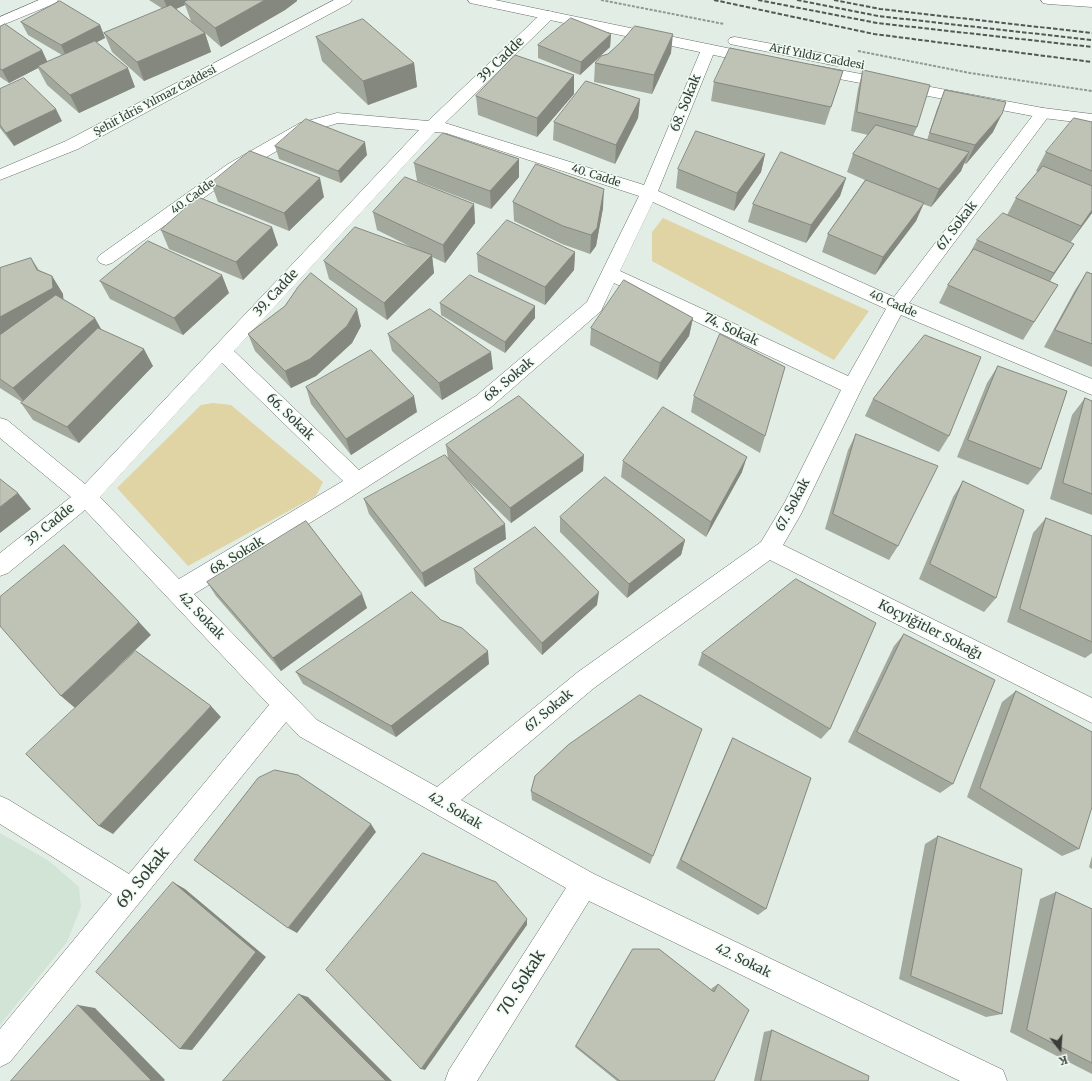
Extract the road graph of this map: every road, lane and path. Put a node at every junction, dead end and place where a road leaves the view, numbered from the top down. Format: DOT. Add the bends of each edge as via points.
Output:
graph roads {
  1 [pos="51,0"];
  2 [pos="325,0"];
  3 [pos="345,0"];
  4 [pos="475,0"];
  5 [pos="1048,0"];
  6 [pos="1092,3"];
  7 [pos="546,8"];
  8 [pos="307,20"];
  9 [pos="0,22"];
  10 [pos="708,50"];
  11 [pos="1037,104"];
  12 [pos="1092,105"];
  13 [pos="1075,110"];
  14 [pos="1092,119"];
  15 [pos="432,126"];
  16 [pos="1092,126"];
  17 [pos="0,175"];
  18 [pos="649,193"];
  19 [pos="106,259"];
  20 [pos="610,274"];
  21 [pos="896,306"];
  22 [pos="222,351"];
  23 [pos="852,387"];
  24 [pos="1092,387"];
  25 [pos="0,426"];
  26 [pos="358,482"];
  27 [pos="86,497"];
  28 [pos="769,549"];
  29 [pos="0,566"];
  30 [pos="177,592"];
  31 [pos="285,704"];
  32 [pos="1092,711"];
  33 [pos="439,802"];
  34 [pos="0,809"];
  35 [pos="584,884"];
  36 [pos="132,891"];
  37 [pos="0,1052"];
  38 [pos="460,1081"];
  39 [pos="992,1081"];
  1 -- 9 [label="street"];
  2 -- 8 [label="street, Şehit İdris Yılmaz Caddesi"];
  3 -- 8 [label="street, Şehit İdris Yılmaz Caddesi"];
  4 -- 7 [label="street, Arif Yıldız Caddesi"];
  5 -- 6 [label="street"];
  7 -- 10 [label="street, Arif Yıldız Caddesi"];
  7 -- 11 [label="street, Arif Yıldız Caddesi" via="721,38 993,91"];
  7 -- 15 [label="street, 39. Cadde"];
  8 -- 17 [label="street, Şehit İdris Yılmaz Caddesi" via="72,145"];
  10 -- 11 [label="street, Arif Yıldız Caddesi"];
  10 -- 18 [label="street, 68. Sokak"];
  11 -- 13 [label="street, Arif Yıldız Caddesi"];
  11 -- 21 [label="street, 67. Sokak"];
  12 -- 13 [label="street, Arif Yıldız Caddesi"];
  13 -- 14 [label="street, Arif Yıldız Caddesi"];
  13 -- 16 [label="street"];
  15 -- 18 [label="street, 40. Cadde" via="448,128"];
  15 -- 19 [label="street, 40. Cadde" via="337,118 306,127 234,168"];
  15 -- 22 [label="street, 39. Cadde"];
  18 -- 20 [label="street, 68. Sokak"];
  18 -- 21 [label="street, 40. Cadde"];
  20 -- 23 [label="street, 74. Sokak"];
  20 -- 26 [label="street, 68. Sokak" via="594,306 484,402"];
  21 -- 23 [label="street, 67. Sokak"];
  21 -- 24 [label="street, 40. Cadde"];
  22 -- 26 [label="street, 66. Sokak"];
  22 -- 27 [label="street, 39. Cadde"];
  23 -- 28 [label="street, 67. Sokak" via="793,508"];
  25 -- 27 [label="street, 42. Sokak"];
  26 -- 30 [label="street, 68. Sokak"];
  27 -- 29 [label="street, 39. Cadde"];
  27 -- 30 [label="street, 42. Sokak"];
  28 -- 32 [label="street, Koçyiğitler Sokağı"];
  28 -- 33 [label="street, 67. Sokak" via="586,680"];
  30 -- 31 [label="street, 42. Sokak"];
  31 -- 33 [label="street, 42. Sokak" via="308,728"];
  31 -- 36 [label="street, 69. Sokak"];
  33 -- 35 [label="street, 42. Sokak"];
  34 -- 36 [label="street"];
  35 -- 38 [label="street, 70. Sokak"];
  35 -- 39 [label="street, 42. Sokak"];
  36 -- 37 [label="street, 69. Sokak"];
}
